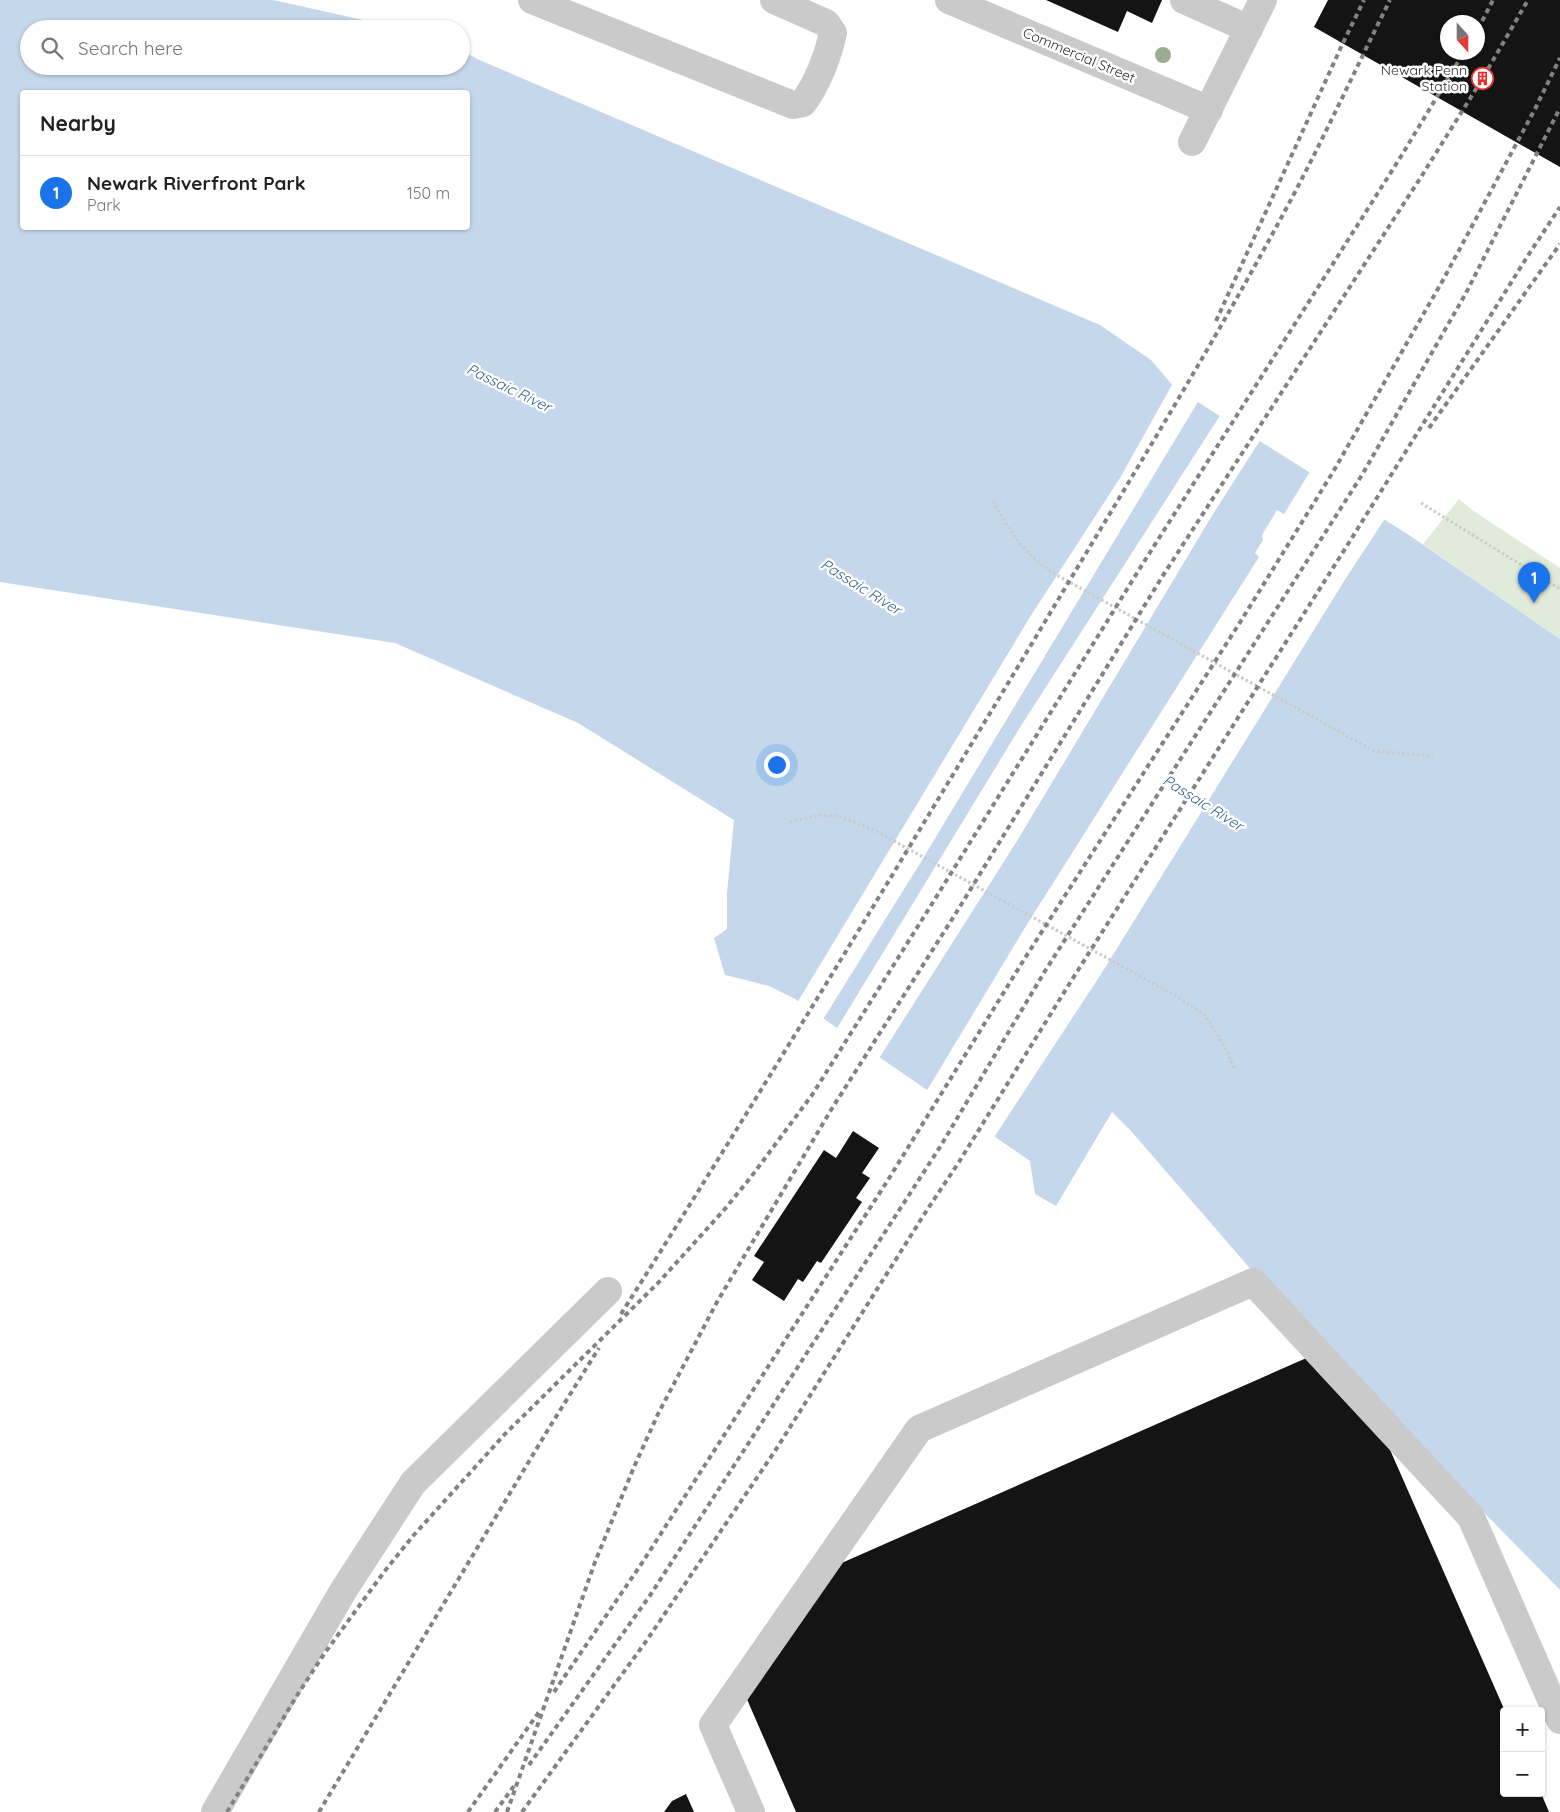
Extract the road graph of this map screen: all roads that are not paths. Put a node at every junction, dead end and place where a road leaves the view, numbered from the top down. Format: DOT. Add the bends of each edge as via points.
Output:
graph roads {
  1 [pos="532,0"];
  2 [pos="774,0"];
  3 [pos="949,0"];
  4 [pos="1184,0"];
  5 [pos="1263,0"];
  6 [pos="1249,29"];
  7 [pos="1209,110"];
  8 [pos="1192,142"];
  9 [pos="608,1291"];
  10 [pos="1560,1720"];
  11 [pos="215,1812"];
  12 [pos="751,1812"];
  1 -- 2 [label="street" via="793,105 803,103 833,33 826,23"];
  3 -- 7 [label="street, Commercial Street"];
  4 -- 6 [label="street"];
  5 -- 6 [label="street"];
  6 -- 7 [label="street"];
  7 -- 8 [label="street"];
  9 -- 11 [label="street" via="413,1483 343,1592"];
  10 -- 12 [label="street" via="1471,1517 1253,1282 919,1429 713,1725"];
}
